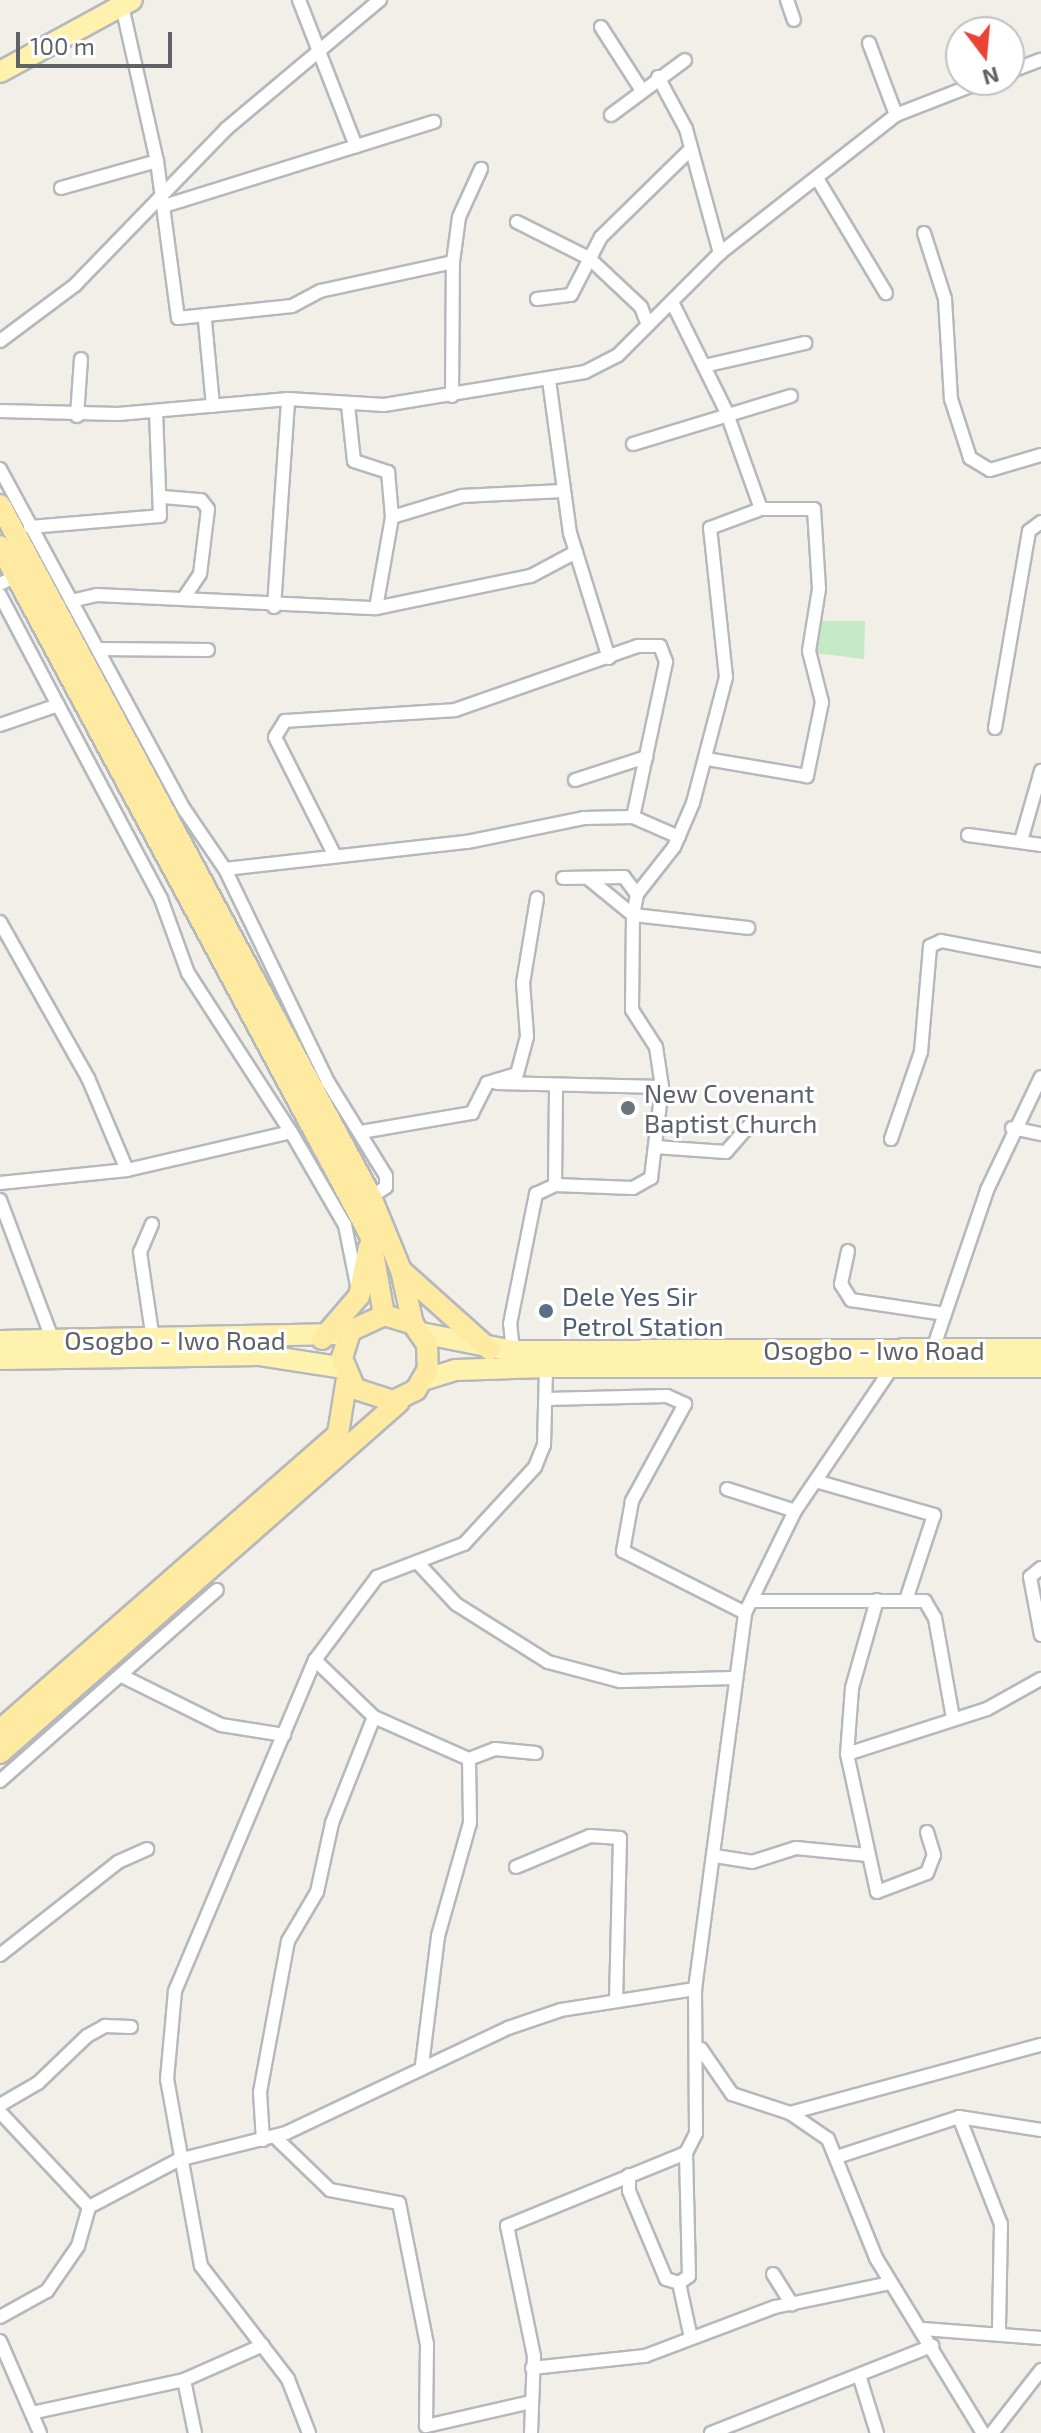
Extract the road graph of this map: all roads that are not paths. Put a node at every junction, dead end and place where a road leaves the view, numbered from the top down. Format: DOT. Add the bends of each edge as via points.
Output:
graph roads {
  1 [pos="299,0"];
  2 [pos="380,0"];
  3 [pos="787,0"];
  4 [pos="127,3"];
  5 [pos="794,20"];
  6 [pos="601,27"];
  7 [pos="869,43"];
  8 [pos="319,52"];
  9 [pos="685,60"];
  10 [pos="0,72"];
  11 [pos="658,77"];
  12 [pos="641,89"];
  13 [pos="945,96"];
  14 [pos="611,115"];
  15 [pos="896,115"];
  16 [pos="434,122"];
  17 [pos="356,146"];
  18 [pos="691,149"];
  19 [pos="157,161"];
  20 [pos="481,169"];
  21 [pos="818,180"];
  22 [pos="61,188"];
  23 [pos="160,192"];
  24 [pos="164,206"];
  25 [pos="517,222"];
  26 [pos="924,233"];
  27 [pos="720,253"];
  28 [pos="589,258"];
  29 [pos="453,262"];
  30 [pos="437,270"];
  31 [pos="454,287"];
  32 [pos="886,293"];
  33 [pos="537,299"];
  34 [pos="672,302"];
  35 [pos="205,321"];
  36 [pos="648,325"];
  37 [pos="0,341"];
  38 [pos="805,343"];
  39 [pos="81,359"];
  40 [pos="704,366"];
  41 [pos="549,380"];
  42 [pos="452,396"];
  43 [pos="791,396"];
  44 [pos="288,399"];
  45 [pos="348,405"];
  46 [pos="213,406"];
  47 [pos="0,411"];
  48 [pos="726,411"];
  49 [pos="156,413"];
  50 [pos="77,416"];
  51 [pos="633,444"];
  52 [pos="1041,455"];
  53 [pos="0,469"];
  54 [pos="562,491"];
  55 [pos="163,497"];
  56 [pos="0,505"];
  57 [pos="761,509"];
  58 [pos="392,517"];
  59 [pos="1041,522"];
  60 [pos="30,527"];
  61 [pos="0,546"];
  62 [pos="576,552"];
  63 [pos="8,580"];
  64 [pos="0,595"];
  65 [pos="184,598"];
  66 [pos="71,601"];
  67 [pos="274,607"];
  68 [pos="376,608"];
  69 [pos="77,630"];
  70 [pos="98,649"];
  71 [pos="208,650"];
  72 [pos="609,658"];
  73 [pos="58,705"];
  74 [pos="0,725"];
  75 [pos="995,728"];
  76 [pos="646,757"];
  77 [pos="707,759"];
  78 [pos="1041,771"];
  79 [pos="575,780"];
  80 [pos="146,799"];
  81 [pos="633,817"];
  82 [pos="968,835"];
  83 [pos="675,837"];
  84 [pos="1021,841"];
  85 [pos="1041,845"];
  86 [pos="335,856"];
  87 [pos="225,869"];
  88 [pos="563,878"];
  89 [pos="589,879"];
  90 [pos="637,894"];
  91 [pos="537,898"];
  92 [pos="633,915"];
  93 [pos="0,922"];
  94 [pos="748,928"];
  95 [pos="255,933"];
  96 [pos="232,945"];
  97 [pos="1041,960"];
  98 [pos="1041,1077"];
  99 [pos="487,1083"];
  100 [pos="556,1085"];
  101 [pos="662,1087"];
  102 [pos="750,1124"];
  103 [pos="1012,1128"];
  104 [pos="291,1132"];
  105 [pos="361,1132"];
  106 [pos="1041,1134"];
  107 [pos="891,1139"];
  108 [pos="655,1147"];
  109 [pos="127,1170"];
  110 [pos="0,1183"];
  111 [pos="555,1185"];
  112 [pos="371,1197"];
  113 [pos="0,1200"];
  114 [pos="152,1224"];
  115 [pos="370,1235"];
  116 [pos="848,1251"];
  117 [pos="401,1270"];
  118 [pos="359,1296"];
  119 [pos="945,1314"];
  120 [pos="384,1315"];
  121 [pos="417,1329"];
  122 [pos="350,1331"];
  123 [pos="322,1339"];
  124 [pos="153,1340"];
  125 [pos="0,1341"];
  126 [pos="53,1341"];
  127 [pos="933,1349"];
  128 [pos="1041,1349"];
  129 [pos="490,1350"];
  130 [pos="513,1351"];
  131 [pos="0,1359"];
  132 [pos="893,1366"];
  133 [pos="546,1367"];
  134 [pos="1041,1367"];
  135 [pos="346,1373"];
  136 [pos="423,1380"];
  137 [pos="406,1397"];
  138 [pos="546,1399"];
  139 [pos="819,1482"];
  140 [pos="727,1489"];
  141 [pos="795,1511"];
  142 [pos="417,1562"];
  143 [pos="1041,1568"];
  144 [pos="217,1590"];
  145 [pos="907,1597"];
  146 [pos="877,1600"];
  147 [pos="753,1601"];
  148 [pos="745,1613"];
  149 [pos="1041,1635"];
  150 [pos="315,1660"];
  151 [pos="124,1677"];
  152 [pos="736,1678"];
  153 [pos="1041,1679"];
  154 [pos="374,1717"];
  155 [pos="953,1718"];
  156 [pos="0,1730"];
  157 [pos="282,1741"];
  158 [pos="0,1753"];
  159 [pos="536,1753"];
  160 [pos="847,1754"];
  161 [pos="469,1759"];
  162 [pos="0,1781"];
  163 [pos="927,1832"];
  164 [pos="147,1849"];
  165 [pos="868,1855"];
  166 [pos="715,1856"];
  167 [pos="516,1867"];
  168 [pos="0,1955"];
  169 [pos="695,1989"];
  170 [pos="616,2000"];
  171 [pos="131,2027"];
  172 [pos="1041,2045"];
  173 [pos="701,2048"];
  174 [pos="422,2065"];
  175 [pos="0,2105"];
  176 [pos="0,2112"];
  177 [pos="790,2113"];
  178 [pos="959,2117"];
  179 [pos="1041,2130"];
  180 [pos="269,2139"];
  181 [pos="686,2153"];
  182 [pos="840,2156"];
  183 [pos="178,2160"];
  184 [pos="629,2175"];
  185 [pos="89,2207"];
  186 [pos="773,2274"];
  187 [pos="679,2283"];
  188 [pos="890,2283"];
  189 [pos="792,2304"];
  190 [pos="0,2317"];
  191 [pos="923,2329"];
  192 [pos="999,2330"];
  193 [pos="691,2338"];
  194 [pos="1041,2338"];
  195 [pos="0,2341"];
  196 [pos="263,2345"];
  197 [pos="932,2346"];
  198 [pos="532,2368"];
  199 [pos="1041,2371"];
  200 [pos="859,2375"];
  201 [pos="184,2380"];
  202 [pos="531,2402"];
  203 [pos="36,2412"];
  204 [pos="40,2433"];
  205 [pos="195,2433"];
  206 [pos="309,2433"];
  207 [pos="531,2433"];
  208 [pos="711,2433"];
  209 [pos="877,2433"];
  210 [pos="983,2433"];
  211 [pos="992,2433"];
  1 -- 8 [label="street"];
  2 -- 8 [label="street"];
  3 -- 5 [label="street"];
  4 -- 10 [label="main road"];
  4 -- 19 [label="street"];
  6 -- 12 [label="street"];
  7 -- 15 [label="street"];
  8 -- 17 [label="street"];
  8 -- 23 [label="street"];
  9 -- 11 [label="street"];
  11 -- 12 [label="street"];
  11 -- 18 [label="street"];
  12 -- 14 [label="street"];
  13 -- 15 [label="street"];
  15 -- 21 [label="street"];
  16 -- 17 [label="street"];
  17 -- 24 [label="street"];
  18 -- 27 [label="street"];
  18 -- 28 [label="street" via="623,209"];
  19 -- 22 [label="street"];
  19 -- 23 [label="street"];
  20 -- 29 [label="street" via="459,217"];
  21 -- 27 [label="street"];
  21 -- 32 [label="street"];
  23 -- 24 [label="street"];
  23 -- 37 [label="street" via="75,285"];
  24 -- 35 [label="street" via="172,310 178,318"];
  25 -- 28 [label="street"];
  26 -- 52 [label="street" via="945,299 951,399 970,458 990,470"];
  27 -- 34 [label="street"];
  28 -- 33 [label="street" via="571,295"];
  28 -- 36 [label="street" via="641,307"];
  29 -- 30 [label="street"];
  29 -- 31 [label="street"];
  30 -- 31 [label="street"];
  30 -- 35 [label="street" via="386,275 292,306"];
  31 -- 42 [label="street"];
  34 -- 36 [label="street"];
  34 -- 40 [label="street"];
  35 -- 46 [label="street"];
  36 -- 41 [label="street" via="602,366"];
  38 -- 40 [label="street"];
  39 -- 50 [label="street"];
  40 -- 48 [label="street"];
  41 -- 42 [label="street"];
  41 -- 54 [label="street"];
  42 -- 45 [label="street"];
  43 -- 48 [label="street"];
  44 -- 45 [label="street"];
  44 -- 46 [label="street"];
  44 -- 67 [label="street"];
  45 -- 58 [label="street" via="354,461 388,472"];
  46 -- 49 [label="street"];
  47 -- 50 [label="street"];
  48 -- 51 [label="street"];
  48 -- 57 [label="street"];
  49 -- 50 [label="street"];
  49 -- 55 [label="street"];
  53 -- 60 [label="street"];
  54 -- 58 [label="street" via="462,496"];
  54 -- 62 [label="street"];
  55 -- 60 [label="street" via="156,519"];
  55 -- 65 [label="street" via="201,500 208,509 200,574"];
  56 -- 69 [label="highway"];
  57 -- 77 [label="street" via="710,528 726,677"];
  57 -- 77 [label="street" via="814,509 820,580 809,651 822,702 811,763 797,779"];
  58 -- 68 [label="street"];
  59 -- 75 [label="street" via="1029,531"];
  60 -- 66 [label="street"];
  61 -- 63 [label="highway"];
  62 -- 68 [label="street" via="531,576"];
  62 -- 72 [label="street"];
  63 -- 80 [label="highway"];
  64 -- 73 [label="street"];
  65 -- 66 [label="street"];
  65 -- 67 [label="street"];
  66 -- 69 [label="street"];
  67 -- 68 [label="street"];
  69 -- 70 [label="street"];
  69 -- 80 [label="highway"];
  70 -- 71 [label="street"];
  70 -- 87 [label="street"];
  72 -- 76 [label="street" via="660,646 666,662"];
  72 -- 86 [label="street" via="455,710 285,721 275,737"];
  73 -- 74 [label="street"];
  73 -- 104 [label="street" via="161,899 188,973"];
  76 -- 79 [label="street"];
  76 -- 81 [label="street"];
  77 -- 83 [label="street"];
  78 -- 84 [label="street"];
  80 -- 96 [label="highway"];
  80 -- 115 [label="highway"];
  81 -- 83 [label="street"];
  81 -- 86 [label="street"];
  82 -- 84 [label="street"];
  83 -- 90 [label="street"];
  84 -- 85 [label="street"];
  86 -- 87 [label="street"];
  87 -- 95 [label="street"];
  88 -- 89 [label="street"];
  89 -- 90 [label="street" via="624,877"];
  89 -- 92 [label="street"];
  90 -- 92 [label="street"];
  91 -- 99 [label="street" via="523,983 523,1065 517,1074"];
  92 -- 94 [label="street"];
  92 -- 101 [label="street" via="632,1010 656,1047"];
  93 -- 109 [label="street" via="88,1078"];
  95 -- 96 [label="street"];
  95 -- 105 [label="street"];
  96 -- 112 [label="highway"];
  97 -- 107 [label="street" via="941,941 930,946 921,1052"];
  98 -- 103 [label="street"];
  99 -- 100 [label="street"];
  99 -- 105 [label="street" via="472,1113"];
  100 -- 101 [label="street"];
  100 -- 111 [label="street"];
  101 -- 108 [label="street"];
  102 -- 108 [label="street" via="726,1152"];
  103 -- 106 [label="street"];
  103 -- 119 [label="street"];
  104 -- 109 [label="street"];
  104 -- 118 [label="street" via="345,1225"];
  105 -- 112 [label="street" via="386,1176 386,1187"];
  108 -- 111 [label="street" via="651,1178 640,1186"];
  109 -- 110 [label="street"];
  111 -- 130 [label="street" via="536,1194 510,1324"];
  112 -- 117 [label="highway"];
  113 -- 126 [label="street"];
  114 -- 124 [label="street" via="140,1252"];
  115 -- 118 [label="highway"];
  115 -- 120 [label="highway"];
  116 -- 119 [label="street" via="841,1284 851,1300"];
  117 -- 121 [label="highway"];
  117 -- 129 [label="highway"];
  118 -- 123 [label="highway"];
  119 -- 127 [label="street"];
  120 -- 121 [label="highway"];
  120 -- 122 [label="highway"];
  121 -- 129 [label="main road, Osogbo - Iwo Road"];
  121 -- 136 [label="highway" via="429,1356"];
  122 -- 123 [label="main road, Osogbo - Iwo Road"];
  122 -- 135 [label="highway"];
  123 -- 124 [label="main road, Osogbo - Iwo Road"];
  124 -- 126 [label="main road, Osogbo - Iwo Road"];
  125 -- 126 [label="main road, Osogbo - Iwo Road"];
  127 -- 128 [label="main road, Osogbo - Iwo Road"];
  127 -- 130 [label="main road, Osogbo - Iwo Road"];
  129 -- 130 [label="main road, Osogbo - Iwo Road"];
  131 -- 135 [label="main road, Osogbo - Iwo Road" via="260,1355"];
  132 -- 133 [label="main road, Osogbo - Iwo Road"];
  132 -- 134 [label="main road, Osogbo - Iwo Road"];
  132 -- 139 [label="street"];
  133 -- 136 [label="main road, Osogbo - Iwo Road" via="456,1370"];
  133 -- 138 [label="street"];
  135 -- 137 [label="highway" via="366,1397"];
  135 -- 156 [label="highway" via="338,1434"];
  136 -- 137 [label="highway"];
  137 -- 158 [label="highway"];
  138 -- 142 [label="street" via="535,1467 471,1539"];
  138 -- 148 [label="street" via="667,1396 685,1404 632,1501 623,1551"];
  139 -- 141 [label="street"];
  139 -- 145 [label="street" via="934,1515"];
  140 -- 141 [label="street"];
  141 -- 147 [label="street"];
  142 -- 150 [label="street" via="377,1577"];
  142 -- 152 [label="street" via="456,1604 548,1662 620,1681"];
  143 -- 149 [label="street" via="1030,1577"];
  144 -- 151 [label="street"];
  145 -- 146 [label="street"];
  145 -- 155 [label="street" via="925,1601 935,1618"];
  146 -- 147 [label="street"];
  146 -- 160 [label="street" via="852,1688"];
  147 -- 148 [label="street"];
  148 -- 152 [label="street"];
  150 -- 154 [label="street"];
  150 -- 157 [label="street"];
  151 -- 157 [label="street" via="221,1725 261,1731"];
  151 -- 162 [label="street"];
  152 -- 166 [label="street"];
  153 -- 155 [label="street"];
  154 -- 161 [label="street"];
  154 -- 180 [label="street" via="332,1823 317,1892 288,1941 260,2092"];
  155 -- 160 [label="street"];
  157 -- 183 [label="street" via="175,1991 167,2079"];
  159 -- 161 [label="street" via="495,1749"];
  160 -- 165 [label="street"];
  161 -- 174 [label="street" via="470,1823 438,1936"];
  163 -- 165 [label="street" via="932,1865 906,1886 877,1892"];
  164 -- 168 [label="street" via="118,1862"];
  165 -- 166 [label="street" via="796,1848 752,1862"];
  166 -- 169 [label="street"];
  167 -- 170 [label="street" via="590,1836 620,1838"];
  169 -- 170 [label="street"];
  169 -- 173 [label="street"];
  170 -- 174 [label="street" via="561,2010"];
  171 -- 175 [label="street" via="105,2026 87,2036 38,2083"];
  172 -- 177 [label="street"];
  173 -- 177 [label="street" via="732,2094"];
  173 -- 181 [label="street" via="698,2122"];
  174 -- 180 [label="street"];
  176 -- 185 [label="street"];
  177 -- 182 [label="street"];
  178 -- 179 [label="street"];
  178 -- 182 [label="street" via="878,2150"];
  178 -- 192 [label="street" via="1001,2224"];
  180 -- 183 [label="street"];
  180 -- 202 [label="street" via="330,2190 399,2203 427,2344 426,2426"];
  181 -- 184 [label="street"];
  181 -- 187 [label="street" via="689,2276"];
  182 -- 188 [label="street"];
  183 -- 185 [label="street"];
  183 -- 196 [label="street" via="201,2266"];
  184 -- 187 [label="street" via="629,2191 666,2279"];
  184 -- 198 [label="street" via="507,2226"];
  185 -- 190 [label="street" via="78,2246 47,2291"];
  186 -- 189 [label="street"];
  187 -- 193 [label="street"];
  188 -- 189 [label="street"];
  188 -- 191 [label="street"];
  189 -- 193 [label="street"];
  191 -- 192 [label="street"];
  191 -- 197 [label="street"];
  192 -- 194 [label="street"];
  193 -- 198 [label="street" via="645,2356"];
  195 -- 203 [label="street"];
  196 -- 201 [label="street"];
  196 -- 206 [label="street" via="288,2379"];
  197 -- 200 [label="street"];
  197 -- 210 [label="street"];
  198 -- 202 [label="street"];
  199 -- 211 [label="street"];
  200 -- 208 [label="street"];
  200 -- 209 [label="street"];
  201 -- 203 [label="street"];
  201 -- 205 [label="street"];
  202 -- 207 [label="street"];
  203 -- 204 [label="street"];
}
